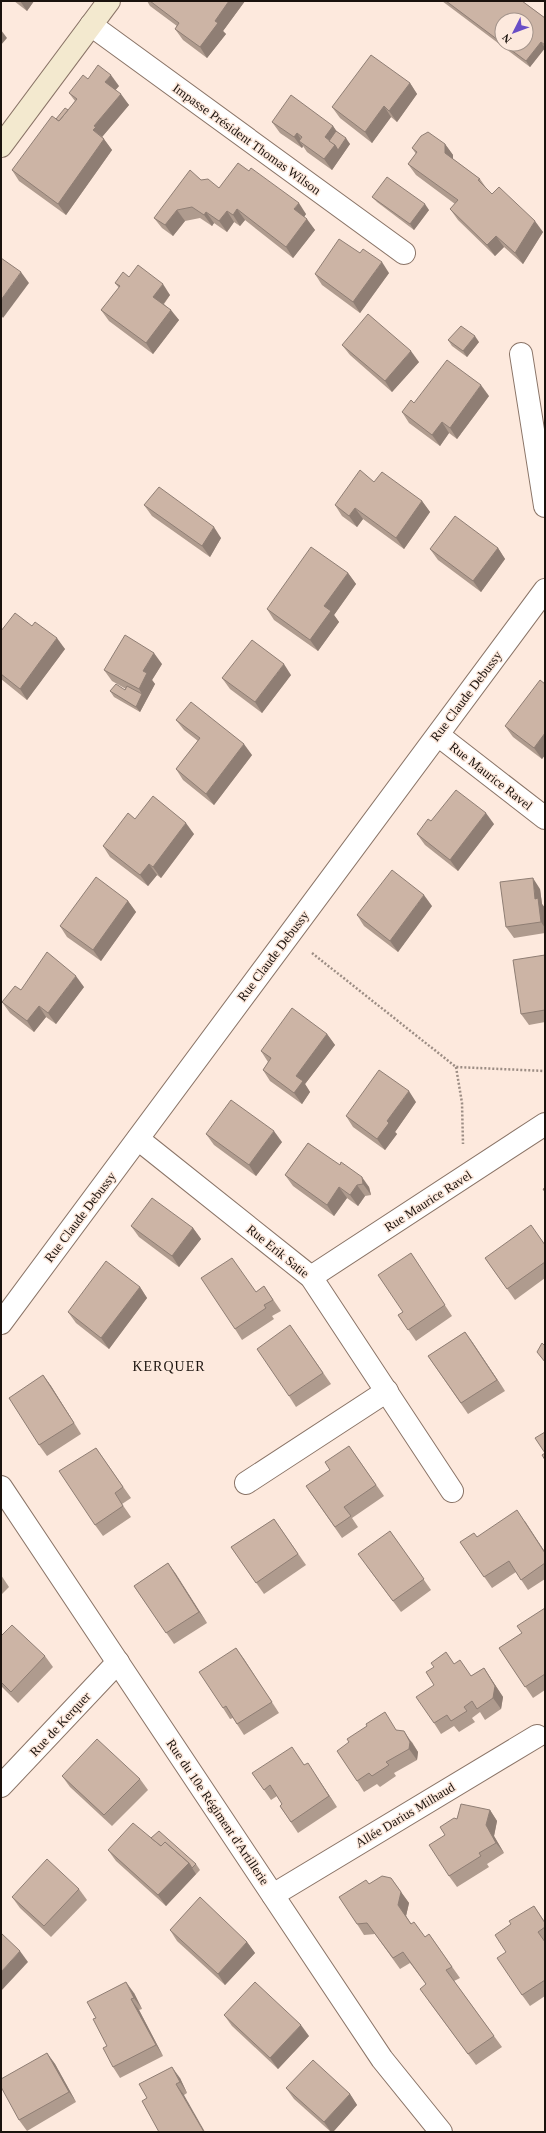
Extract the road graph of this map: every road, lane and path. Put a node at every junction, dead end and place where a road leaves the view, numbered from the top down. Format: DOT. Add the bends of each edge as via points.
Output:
graph roads {
  1 [pos="109,1"];
  2 [pos="91,25"];
  3 [pos="1,146"];
  4 [pos="404,253"];
  5 [pos="520,354"];
  6 [pos="545,506"];
  7 [pos="545,590"];
  8 [pos="438,734"];
  9 [pos="545,818"];
  10 [pos="289,935"];
  11 [pos="456,1067"];
  12 [pos="545,1071"];
  13 [pos="545,1124"];
  14 [pos="138,1139"];
  15 [pos="463,1178"];
  16 [pos="311,1277"];
  17 [pos="1,1323"];
  18 [pos="387,1391"];
  19 [pos="246,1483"];
  20 [pos="1,1487"];
  21 [pos="452,1490"];
  22 [pos="118,1662"];
  23 [pos="542,1738"];
  24 [pos="1,1786"];
  25 [pos="273,1895"];
  26 [pos="441,2132"];
  1 -- 2 [label="street"];
  2 -- 3 [label="street"];
  2 -- 4 [label="street, Impasse Président Thomas Wilson"];
  5 -- 6 [label="street"];
  7 -- 8 [label="street, Rue Claude Debussy"];
  8 -- 9 [label="street, Rue Maurice Ravel"];
  8 -- 10 [label="street, Rue Claude Debussy"];
  10 -- 11 [label="path"];
  10 -- 14 [label="street, Rue Claude Debussy"];
  11 -- 12 [label="path"];
  11 -- 15 [label="path" via="462,1103"];
  13 -- 15 [label="street, Rue Maurice Ravel"];
  14 -- 16 [label="street, Rue Erik Satie"];
  14 -- 17 [label="street, Rue Claude Debussy"];
  15 -- 16 [label="street, Rue Maurice Ravel"];
  16 -- 18 [label="street, Rue Erik Satie"];
  18 -- 19 [label="street"];
  18 -- 21 [label="street, Rue Erik Satie"];
  20 -- 22 [label="street, Rue du 10e Régiment d'Artillerie"];
  22 -- 24 [label="street, Rue de Kerquer"];
  22 -- 25 [label="street, Rue du 10e Régiment d'Artillerie"];
  23 -- 25 [label="street, Allée Darius Milhaud"];
  25 -- 26 [label="street, Rue du 10e Régiment d'Artillerie" via="382,2058"];
}
